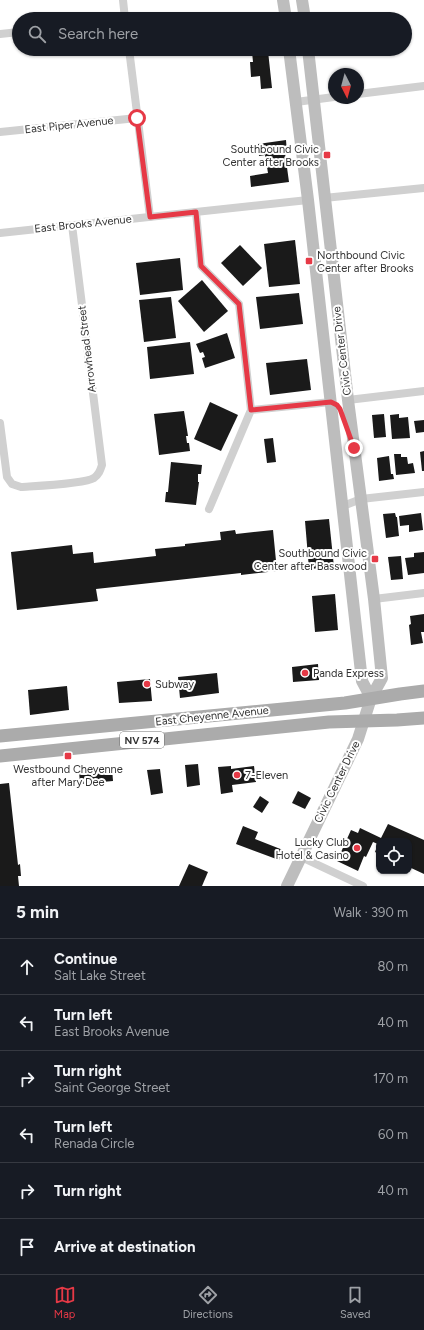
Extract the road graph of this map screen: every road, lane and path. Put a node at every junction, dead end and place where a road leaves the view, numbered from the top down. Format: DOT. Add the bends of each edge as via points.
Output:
graph roads {
  1 [pos="123,0"];
  2 [pos="283,0"];
  3 [pos="302,0"];
  4 [pos="124,12"];
  5 [pos="285,12"];
  6 [pos="303,12"];
  7 [pos="12,33"];
  8 [pos="0,34"];
  9 [pos="130,56"];
  10 [pos="290,56"];
  11 [pos="309,56"];
  12 [pos="424,86"];
  13 [pos="364,93"];
  14 [pos="328,98"];
  15 [pos="314,100"];
  16 [pos="296,102"];
  17 [pos="137,118"];
  18 [pos="0,132"];
  19 [pos="305,172"];
  20 [pos="424,188"];
  21 [pos="324,198"];
  22 [pos="308,200"];
  23 [pos="196,212"];
  24 [pos="150,217"];
  25 [pos="72,225"];
  26 [pos="0,233"];
  27 [pos="330,251"];
  28 [pos="324,345"];
  29 [pos="424,391"];
  30 [pos="348,400"];
  31 [pos="331,402"];
  32 [pos="251,410"];
  33 [pos="0,423"];
  34 [pos="354,448"];
  35 [pos="424,492"];
  36 [pos="361,499"];
  37 [pos="343,506"];
  38 [pos="209,509"];
  39 [pos="424,593"];
  40 [pos="374,599"];
  41 [pos="424,691"];
  42 [pos="371,698"];
  43 [pos="230,714"];
  44 [pos="424,718"];
  45 [pos="166,720"];
  46 [pos="364,721"];
  47 [pos="67,730"];
  48 [pos="19,735"];
  49 [pos="0,736"];
  50 [pos="167,738"];
  51 [pos="107,744"];
  52 [pos="0,747"];
  53 [pos="24,754"];
  54 [pos="0,756"];
  55 [pos="301,857"];
  56 [pos="287,886"];
  57 [pos="363,886"];
  1 -- 4 [label="street"];
  2 -- 5 [label="main road"];
  3 -- 6 [label="main road"];
  7 -- 8 [label="street"];
  9 -- 17 [label="street"];
  10 -- 16 [label="main road, Civic Center Drive"];
  11 -- 15 [label="main road, Civic Center Drive"];
  12 -- 13 [label="street"];
  14 -- 15 [label="street"];
  15 -- 16 [label="street"];
  15 -- 21 [label="main road, Civic Center Drive"];
  16 -- 19 [label="main road, Civic Center Drive"];
  17 -- 18 [label="street, East Piper Avenue"];
  17 -- 24 [label="street"];
  19 -- 21 [label="main road" via="311,172 316,194"];
  19 -- 22 [label="main road, Civic Center Drive"];
  20 -- 21 [label="street"];
  21 -- 27 [label="main road, Civic Center Drive"];
  22 -- 23 [label="street, East Brooks Avenue"];
  22 -- 27 [label="main road" via="318,214 322,243"];
  22 -- 28 [label="main road, Civic Center Drive"];
  23 -- 24 [label="street, East Brooks Avenue"];
  23 -- 32 [label="street" via="201,266 239,304"];
  24 -- 25 [label="street, East Brooks Avenue"];
  25 -- 26 [label="street, East Brooks Avenue"];
  25 -- 33 [label="street, Arrowhead Street" via="102,465 99,474 82,482 21,487 12,484 7,477"];
  27 -- 30 [label="main road, Civic Center Drive"];
  28 -- 30 [label="main road" via="340,394"];
  28 -- 31 [label="main road, Civic Center Drive"];
  29 -- 30 [label="street"];
  30 -- 34 [label="main road, Civic Center Drive"];
  31 -- 32 [label="street"];
  31 -- 34 [label="main road" via="340,409"];
  31 -- 37 [label="main road, Civic Center Drive"];
  32 -- 38 [label="street"];
  34 -- 36 [label="main road, Civic Center Drive"];
  35 -- 36 [label="street"];
  36 -- 37 [label="street"];
  36 -- 40 [label="main road, Civic Center Drive"];
  37 -- 42 [label="main road, Civic Center Drive" via="362,681"];
  39 -- 40 [label="street"];
  40 -- 42 [label="main road, Civic Center Drive" via="382,678"];
  41 -- 42 [label="main road, East Cheyenne Avenue / NV 574"];
  42 -- 43 [label="main road, East Cheyenne Avenue / NV 574" via="345,703"];
  42 -- 46 [label="main road, Civic Center Drive"];
  43 -- 45 [label="main road, East Cheyenne Avenue / NV 574"];
  43 -- 50 [label="main road" via="173,730"];
  44 -- 46 [label="main road, East Cheyenne Avenue / NV 574"];
  45 -- 47 [label="main road, East Cheyenne Avenue / NV 574"];
  45 -- 51 [label="main road" via="154,731"];
  46 -- 50 [label="main road, East Cheyenne Avenue / NV 574" via="329,722"];
  46 -- 55 [label="main road, Civic Center Drive" via="358,739"];
  47 -- 48 [label="main road, East Cheyenne Avenue / NV 574"];
  47 -- 53 [label="main road"];
  48 -- 49 [label="main road, East Cheyenne Avenue / NV 574"];
  48 -- 52 [label="main road" via="17,742"];
  50 -- 51 [label="main road, East Cheyenne Avenue / NV 574"];
  51 -- 53 [label="main road, East Cheyenne Avenue / NV 574"];
  53 -- 54 [label="main road, East Cheyenne Avenue / NV 574"];
  55 -- 56 [label="main road, Civic Center Drive"];
  55 -- 57 [label="street"];
}
